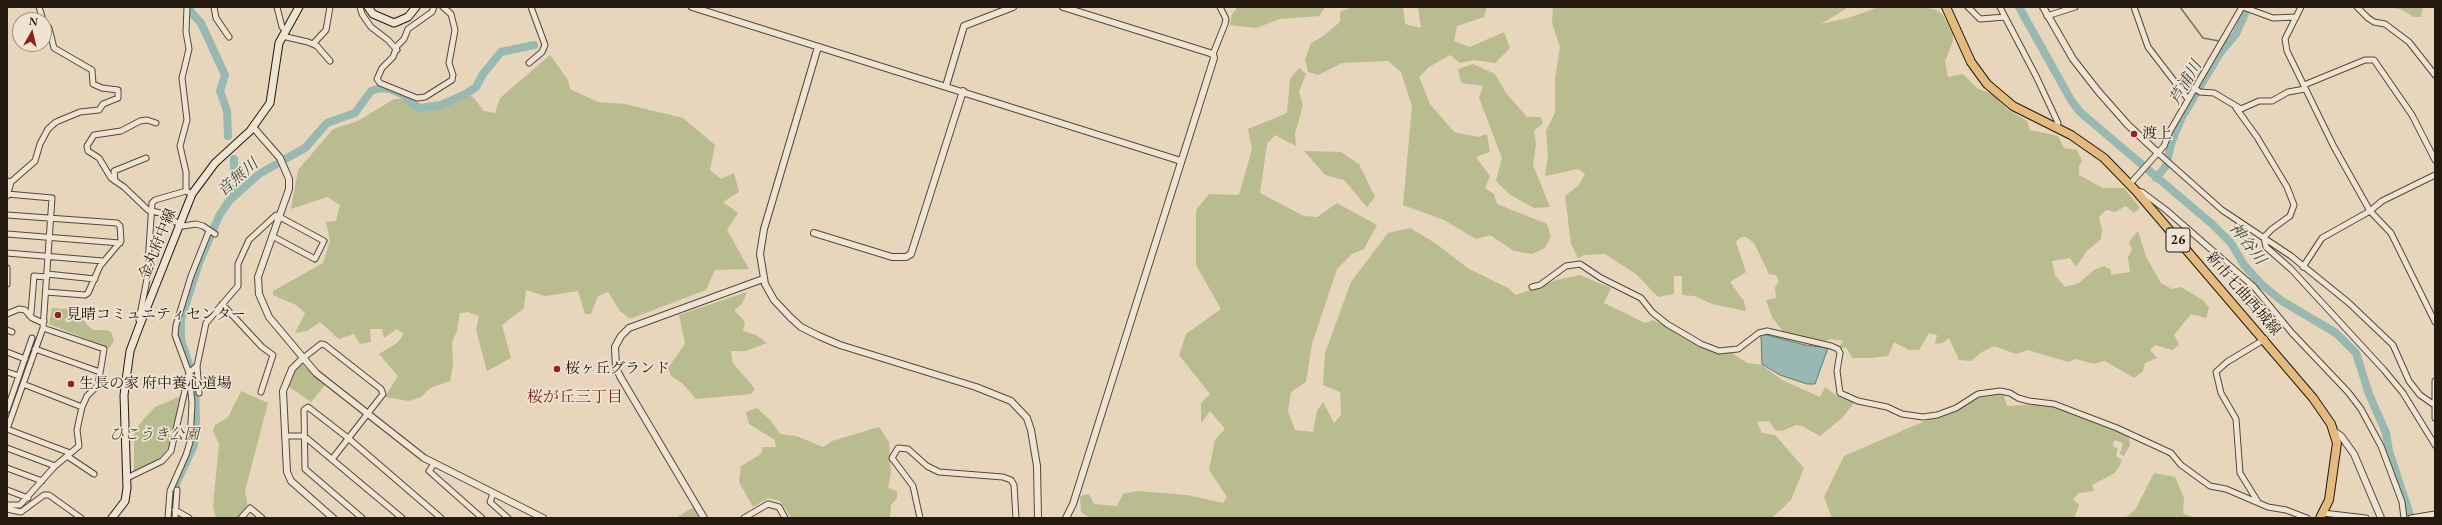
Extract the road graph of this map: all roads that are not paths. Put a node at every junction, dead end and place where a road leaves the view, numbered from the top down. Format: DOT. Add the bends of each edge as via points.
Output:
graph roads {
  1 [pos="187,7"];
  2 [pos="214,7"];
  3 [pos="277,7"];
  4 [pos="299,7"];
  5 [pos="330,7"];
  6 [pos="360,7"];
  7 [pos="368,7"];
  8 [pos="416,7"];
  9 [pos="434,7"];
  10 [pos="443,7"];
  11 [pos="531,7"];
  12 [pos="692,7"];
  13 [pos="1012,7"];
  14 [pos="1063,7"];
  15 [pos="1220,7"];
  16 [pos="1946,7"];
  17 [pos="1968,7"];
  18 [pos="2000,7"];
  19 [pos="2042,7"];
  20 [pos="2075,7"];
  21 [pos="2134,7"];
  22 [pos="2301,7"];
  23 [pos="2357,7"];
  24 [pos="2245,8"];
  25 [pos="2047,16"];
  26 [pos="2005,17"];
  27 [pos="2296,17"];
  28 [pos="283,33"];
  29 [pos="229,37"];
  30 [pos="52,40"];
  31 [pos="313,44"];
  32 [pos="818,48"];
  33 [pos="397,50"];
  34 [pos="1213,54"];
  35 [pos="330,61"];
  36 [pos="529,63"];
  37 [pos="2435,75"];
  38 [pos="946,86"];
  39 [pos="2304,87"];
  40 [pos="2197,90"];
  41 [pos="963,91"];
  42 [pos="2188,99"];
  43 [pos="2236,108"];
  44 [pos="156,123"];
  45 [pos="2057,127"];
  46 [pos="253,128"];
  47 [pos="2157,154"];
  48 [pos="146,158"];
  49 [pos="2435,160"];
  50 [pos="1181,161"];
  51 [pos="2435,175"];
  52 [pos="114,181"];
  53 [pos="9,182"];
  54 [pos="2133,185"];
  55 [pos="189,193"];
  56 [pos="7,195"];
  57 [pos="151,210"];
  58 [pos="2370,211"];
  59 [pos="7,215"];
  60 [pos="279,216"];
  61 [pos="50,218"];
  62 [pos="179,224"];
  63 [pos="209,231"];
  64 [pos="814,233"];
  65 [pos="7,234"];
  66 [pos="215,234"];
  67 [pos="272,236"];
  68 [pos="50,237"];
  69 [pos="2264,237"];
  70 [pos="120,243"];
  71 [pos="7,253"];
  72 [pos="48,256"];
  73 [pos="103,260"];
  74 [pos="2303,267"];
  75 [pos="7,268"];
  76 [pos="47,275"];
  77 [pos="95,279"];
  78 [pos="763,279"];
  79 [pos="7,284"];
  80 [pos="1532,287"];
  81 [pos="46,292"];
  82 [pos="222,304"];
  83 [pos="7,314"];
  84 [pos="29,315"];
  85 [pos="44,320"];
  86 [pos="2435,322"];
  87 [pos="139,327"];
  88 [pos="43,328"];
  89 [pos="32,338"];
  90 [pos="2265,339"];
  91 [pos="35,349"];
  92 [pos="7,352"];
  93 [pos="25,359"];
  94 [pos="302,359"];
  95 [pos="195,366"];
  96 [pos="7,372"];
  97 [pos="100,372"];
  98 [pos="189,373"];
  99 [pos="19,376"];
  100 [pos="2435,381"];
  101 [pos="23,384"];
  102 [pos="7,391"];
  103 [pos="261,392"];
  104 [pos="199,393"];
  105 [pos="13,394"];
  106 [pos="2433,404"];
  107 [pos="82,407"];
  108 [pos="7,410"];
  109 [pos="368,414"];
  110 [pos="2435,418"];
  111 [pos="2335,432"];
  112 [pos="285,436"];
  113 [pos="304,436"];
  114 [pos="348,438"];
  115 [pos="2435,445"];
  116 [pos="7,448"];
  117 [pos="69,454"];
  118 [pos="332,458"];
  119 [pos="434,464"];
  120 [pos="55,466"];
  121 [pos="7,468"];
  122 [pos="94,474"];
  123 [pos="127,478"];
  124 [pos="42,481"];
  125 [pos="7,490"];
  126 [pos="178,490"];
  127 [pos="493,494"];
  128 [pos="28,498"];
  129 [pos="2259,503"];
  130 [pos="8,507"];
  131 [pos="175,510"];
  132 [pos="2435,514"];
  133 [pos="2321,516"];
  134 [pos="81,518"];
  135 [pos="112,518"];
  136 [pos="168,518"];
  137 [pos="176,518"];
  138 [pos="189,518"];
  139 [pos="241,518"];
  140 [pos="262,518"];
  141 [pos="333,518"];
  142 [pos="362,518"];
  143 [pos="402,518"];
  144 [pos="442,518"];
  145 [pos="482,518"];
  146 [pos="508,518"];
  147 [pos="543,518"];
  148 [pos="704,518"];
  149 [pos="744,518"];
  150 [pos="785,518"];
  151 [pos="920,518"];
  152 [pos="1016,518"];
  153 [pos="1038,518"];
  154 [pos="1066,518"];
  155 [pos="2307,518"];
  156 [pos="2366,518"];
  157 [pos="2381,518"];
  158 [pos="2404,518"];
  159 [pos="2411,518"];
  1 -- 55 [label="street" via="186,32 189,49 182,78 187,120 180,146"];
  2 -- 29 [label="street" via="216,18"];
  3 -- 28 [label="street"];
  4 -- 28 [label="main road, 金丸府中線"];
  5 -- 31 [label="street" via="326,30"];
  6 -- 33 [label="street" via="371,27"];
  7 -- 8 [label="main road" via="381,20 394,23 408,17"];
  9 -- 33 [label="street" via="432,12 408,29"];
  10 -- 33 [label="street" via="451,14 456,30 449,63 452,80 424,97 417,98 380,83 377,79 382,68"];
  11 -- 36 [label="street" via="545,46"];
  12 -- 32 [label="street"];
  13 -- 38 [label="street" via="964,26"];
  14 -- 34 [label="street"];
  15 -- 34 [label="street" via="1226,19"];
  16 -- 45 [label="main road, 新市七曲西城線 / 26" via="1971,62 1987,84 2014,106"];
  17 -- 26 [label="street" via="1980,19"];
  18 -- 26 [label="street"];
  19 -- 25 [label="street"];
  20 -- 25 [label="street"];
  21 -- 42 [label="street" via="2148,47"];
  22 -- 27 [label="street"];
  23 -- 37 [label="street" via="2368,18 2385,24 2408,42"];
  24 -- 27 [label="street" via="2273,18"];
  24 -- 40 [label="street"];
  25 -- 47 [label="street" via="2073,59 2098,91"];
  26 -- 45 [label="street" via="2058,123"];
  27 -- 39 [label="street" via="2284,43"];
  28 -- 31 [label="street"];
  28 -- 46 [label="main road, 金丸府中線" via="270,103"];
  30 -- 53 [label="street" via="54,48 92,70 93,84 118,90 118,98 103,104 94,112 80,112 56,122 48,129 35,161"];
  31 -- 35 [label="street"];
  32 -- 38 [label="street"];
  32 -- 78 [label="street" via="764,229 760,254"];
  34 -- 50 [label="street" via="1214,58"];
  38 -- 41 [label="street"];
  39 -- 43 [label="street" via="2272,101"];
  39 -- 49 [label="street" via="2365,60 2374,60 2412,115"];
  39 -- 58 [label="street"];
  40 -- 42 [label="street"];
  40 -- 43 [label="street" via="2214,93"];
  41 -- 50 [label="street"];
  41 -- 64 [label="street" via="911,254 906,257 892,257"];
  42 -- 47 [label="street"];
  43 -- 69 [label="street" via="2287,187 2294,205 2290,216"];
  44 -- 52 [label="street" via="140,121 121,131 94,135 89,141 88,150 99,158"];
  45 -- 54 [label="main road, 新市七曲西城線 / 26" via="2104,158"];
  46 -- 55 [label="main road, 金丸府中線" via="214,163"];
  46 -- 60 [label="street" via="280,158 289,179 289,189"];
  47 -- 54 [label="street"];
  47 -- 69 [label="street" via="2222,210"];
  48 -- 52 [label="street" via="114,171"];
  50 -- 154 [label="street" via="1073,504"];
  51 -- 58 [label="street" via="2382,201"];
  52 -- 57 [label="street"];
  53 -- 56 [label="street"];
  54 -- 90 [label="main road, 新市七曲西城線 / 26"];
  54 -- 158 [label="street" via="2228,262 2254,287 2292,333 2348,392 2361,409 2381,446 2402,502"];
  55 -- 57 [label="street" via="155,200"];
  55 -- 62 [label="main road, 金丸府中線"];
  56 -- 61 [label="street" via="52,198"];
  57 -- 62 [label="street"];
  57 -- 87 [label="street" via="147,279"];
  58 -- 74 [label="street" via="2322,238"];
  58 -- 86 [label="street" via="2391,233"];
  59 -- 61 [label="street"];
  60 -- 67 [label="street"];
  60 -- 67 [label="street" via="324,241 315,259"];
  60 -- 82 [label="street" via="276,215 249,240 238,264 238,286"];
  61 -- 68 [label="street"];
  61 -- 70 [label="street" via="116,224 122,231"];
  62 -- 63 [label="street" via="196,224"];
  62 -- 87 [label="main road, 金丸府中線"];
  63 -- 66 [label="street"];
  63 -- 98 [label="street" via="191,276 176,325 175,335"];
  65 -- 68 [label="street"];
  67 -- 94 [label="street" via="259,269 258,294 269,317"];
  68 -- 70 [label="street"];
  68 -- 72 [label="street"];
  69 -- 74 [label="street"];
  69 -- 115 [label="street" via="2266,246 2291,269 2403,393"];
  70 -- 73 [label="street"];
  71 -- 72 [label="street"];
  72 -- 73 [label="street"];
  72 -- 76 [label="street"];
  73 -- 77 [label="street"];
  74 -- 106 [label="street" via="2349,303 2393,345 2409,381 2420,395"];
  75 -- 79 [label="street"];
  76 -- 77 [label="street"];
  76 -- 81 [label="street"];
  76 -- 84 [label="street" via="34,276"];
  77 -- 81 [label="street" via="93,286 85,295"];
  78 -- 148 [label="street" via="634,325 621,336 615,347 615,363 621,378"];
  78 -- 153 [label="street" via="774,300 790,317 819,336 840,345 976,387 1011,401 1026,418 1032,430 1037,466"];
  80 -- 129 [label="street" via="1540,285 1566,266 1580,264 1640,298 1667,324 1719,351 1738,349 1759,333 1766,331 1838,349 1840,353 1837,384 1840,393 1902,414 1937,416 1978,394 2005,391 2029,402 2054,404 2131,433 2171,453 2202,482 2226,488"];
  81 -- 85 [label="street"];
  82 -- 95 [label="street" via="206,323"];
  82 -- 103 [label="street" via="257,343 273,355"];
  83 -- 84 [label="street" via="19,309 25,310"];
  84 -- 85 [label="street" via="41,322"];
  85 -- 88 [label="street"];
  87 -- 123 [label="main road, 金丸府中線" via="130,351 124,395"];
  88 -- 91 [label="street"];
  88 -- 97 [label="street" via="104,349"];
  89 -- 93 [label="street"];
  90 -- 111 [label="main road, 新市七曲西城線 / 26" via="2313,398"];
  90 -- 129 [label="street" via="2227,362 2216,372 2221,393 2236,419 2240,473"];
  91 -- 97 [label="street"];
  91 -- 101 [label="street"];
  92 -- 93 [label="street"];
  93 -- 99 [label="street"];
  94 -- 109 [label="street"];
  94 -- 109 [label="street" via="321,344 325,345 382,390 383,394"];
  94 -- 112 [label="street" via="292,369 284,391"];
  95 -- 98 [label="street"];
  95 -- 104 [label="street"];
  96 -- 99 [label="street"];
  97 -- 107 [label="street" via="98,385 87,396"];
  98 -- 123 [label="street" via="171,451 162,461"];
  98 -- 136 [label="street" via="192,403 190,442 170,492"];
  99 -- 105 [label="street"];
  100 -- 106 [label="street"];
  101 -- 107 [label="street"];
  101 -- 117 [label="street" via="7,429"];
  102 -- 105 [label="street"];
  105 -- 108 [label="street"];
  106 -- 110 [label="street"];
  107 -- 117 [label="street" via="77,430 79,446"];
  109 -- 114 [label="street"];
  109 -- 119 [label="street"];
  111 -- 133 [label="main road, 新市七曲西城線 / 26" via="2337,450 2334,476 2329,500"];
  111 -- 157 [label="street" via="2354,454"];
  112 -- 113 [label="street"];
  112 -- 141 [label="street" via="286,464 290,481"];
  113 -- 114 [label="street" via="304,410 308,407"];
  113 -- 118 [label="street"];
  113 -- 142 [label="street" via="305,469"];
  114 -- 118 [label="street"];
  114 -- 144 [label="street"];
  116 -- 120 [label="street"];
  117 -- 120 [label="street"];
  117 -- 122 [label="street"];
  118 -- 143 [label="street"];
  119 -- 127 [label="street"];
  119 -- 145 [label="street" via="429,471"];
  120 -- 124 [label="street"];
  121 -- 124 [label="street"];
  123 -- 135 [label="main road, 金丸府中線" via="125,501"];
  124 -- 128 [label="street"];
  125 -- 128 [label="street"];
  126 -- 131 [label="street"];
  127 -- 146 [label="street" via="490,502"];
  127 -- 147 [label="street"];
  128 -- 130 [label="street" via="20,505"];
  129 -- 155 [label="street"];
  130 -- 134 [label="street" via="21,512 44,495 49,495"];
  131 -- 137 [label="street"];
  131 -- 138 [label="street"];
  132 -- 159 [label="street"];
  133 -- 156 [label="street"];
  139 -- 140 [label="street" via="250,508"];
  149 -- 150 [label="street" via="768,504 779,507"];
  151 -- 152 [label="street" via="913,486 892,458 898,448 908,448 927,466 938,472 1004,476 1011,480 1014,485"];
}
